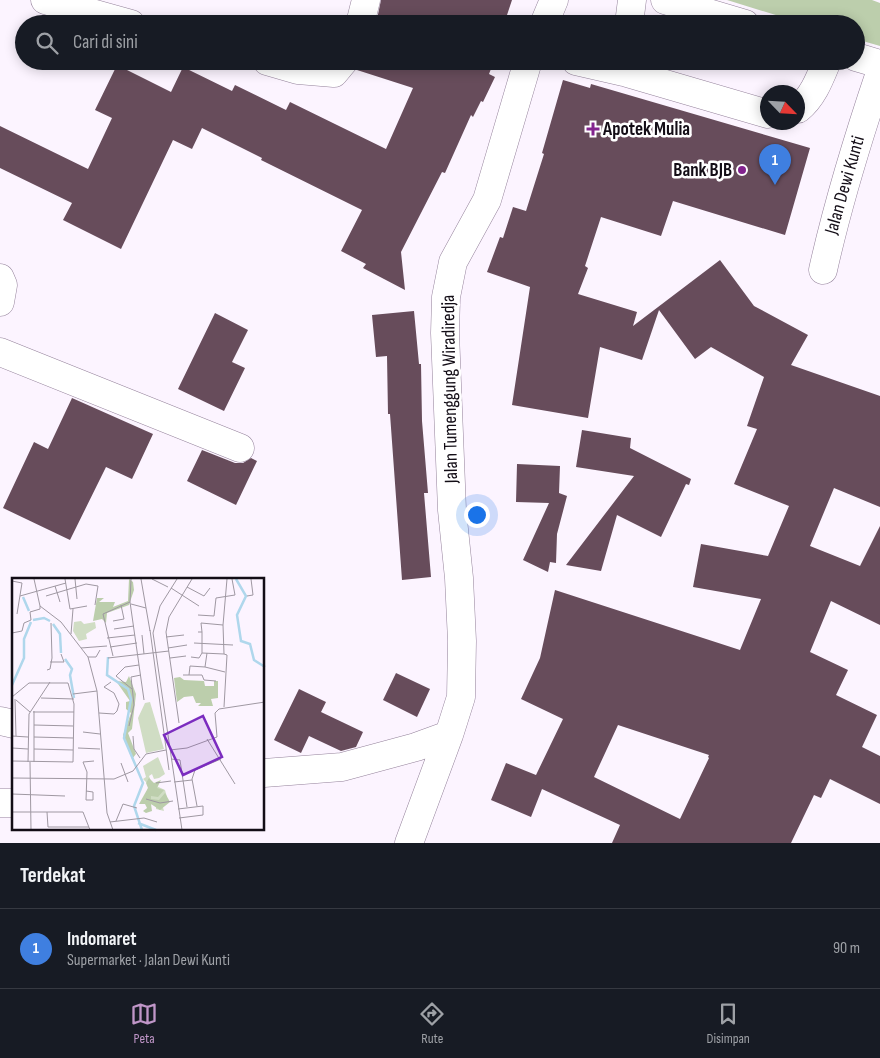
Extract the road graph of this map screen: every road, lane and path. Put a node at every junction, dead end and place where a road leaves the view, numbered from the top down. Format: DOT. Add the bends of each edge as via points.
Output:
graph roads {
  1 [pos="46,0"];
  2 [pos="366,0"];
  3 [pos="554,0"];
  4 [pos="632,0"];
  5 [pos="665,0"];
  6 [pos="99,15"];
  7 [pos="362,15"];
  8 [pos="548,15"];
  9 [pos="630,15"];
  10 [pos="715,15"];
  11 [pos="865,60"];
  12 [pos="880,64"];
  13 [pos="298,70"];
  14 [pos="336,70"];
  15 [pos="525,70"];
  16 [pos="634,70"];
  17 [pos="823,70"];
  18 [pos="880,73"];
  19 [pos="805,101"];
  20 [pos="760,111"];
  21 [pos="823,270"];
  22 [pos="0,278"];
  23 [pos="0,302"];
  24 [pos="0,352"];
  25 [pos="240,448"];
  26 [pos="449,735"];
  27 [pos="265,773"];
  28 [pos="409,843"];
  1 -- 6 [label="street"];
  2 -- 7 [label="street"];
  3 -- 8 [label="street"];
  4 -- 9 [label="street"];
  5 -- 10 [label="street"];
  11 -- 12 [label="street"];
  13 -- 14 [label="street" via="334,73"];
  15 -- 26 [label="street, Jalan Tumenggung Wiradiredja" via="487,200 453,262 446,297 452,510 462,641 461,697"];
  16 -- 20 [label="street"];
  17 -- 19 [label="street"];
  18 -- 21 [label="street, Jalan Dewi Kunti" via="837,208"];
  22 -- 23 [label="street" via="3,285"];
  24 -- 25 [label="street"];
  26 -- 27 [label="street" via="342,767"];
  26 -- 28 [label="street, Jalan Tumenggung Wiradiredja"];
}
